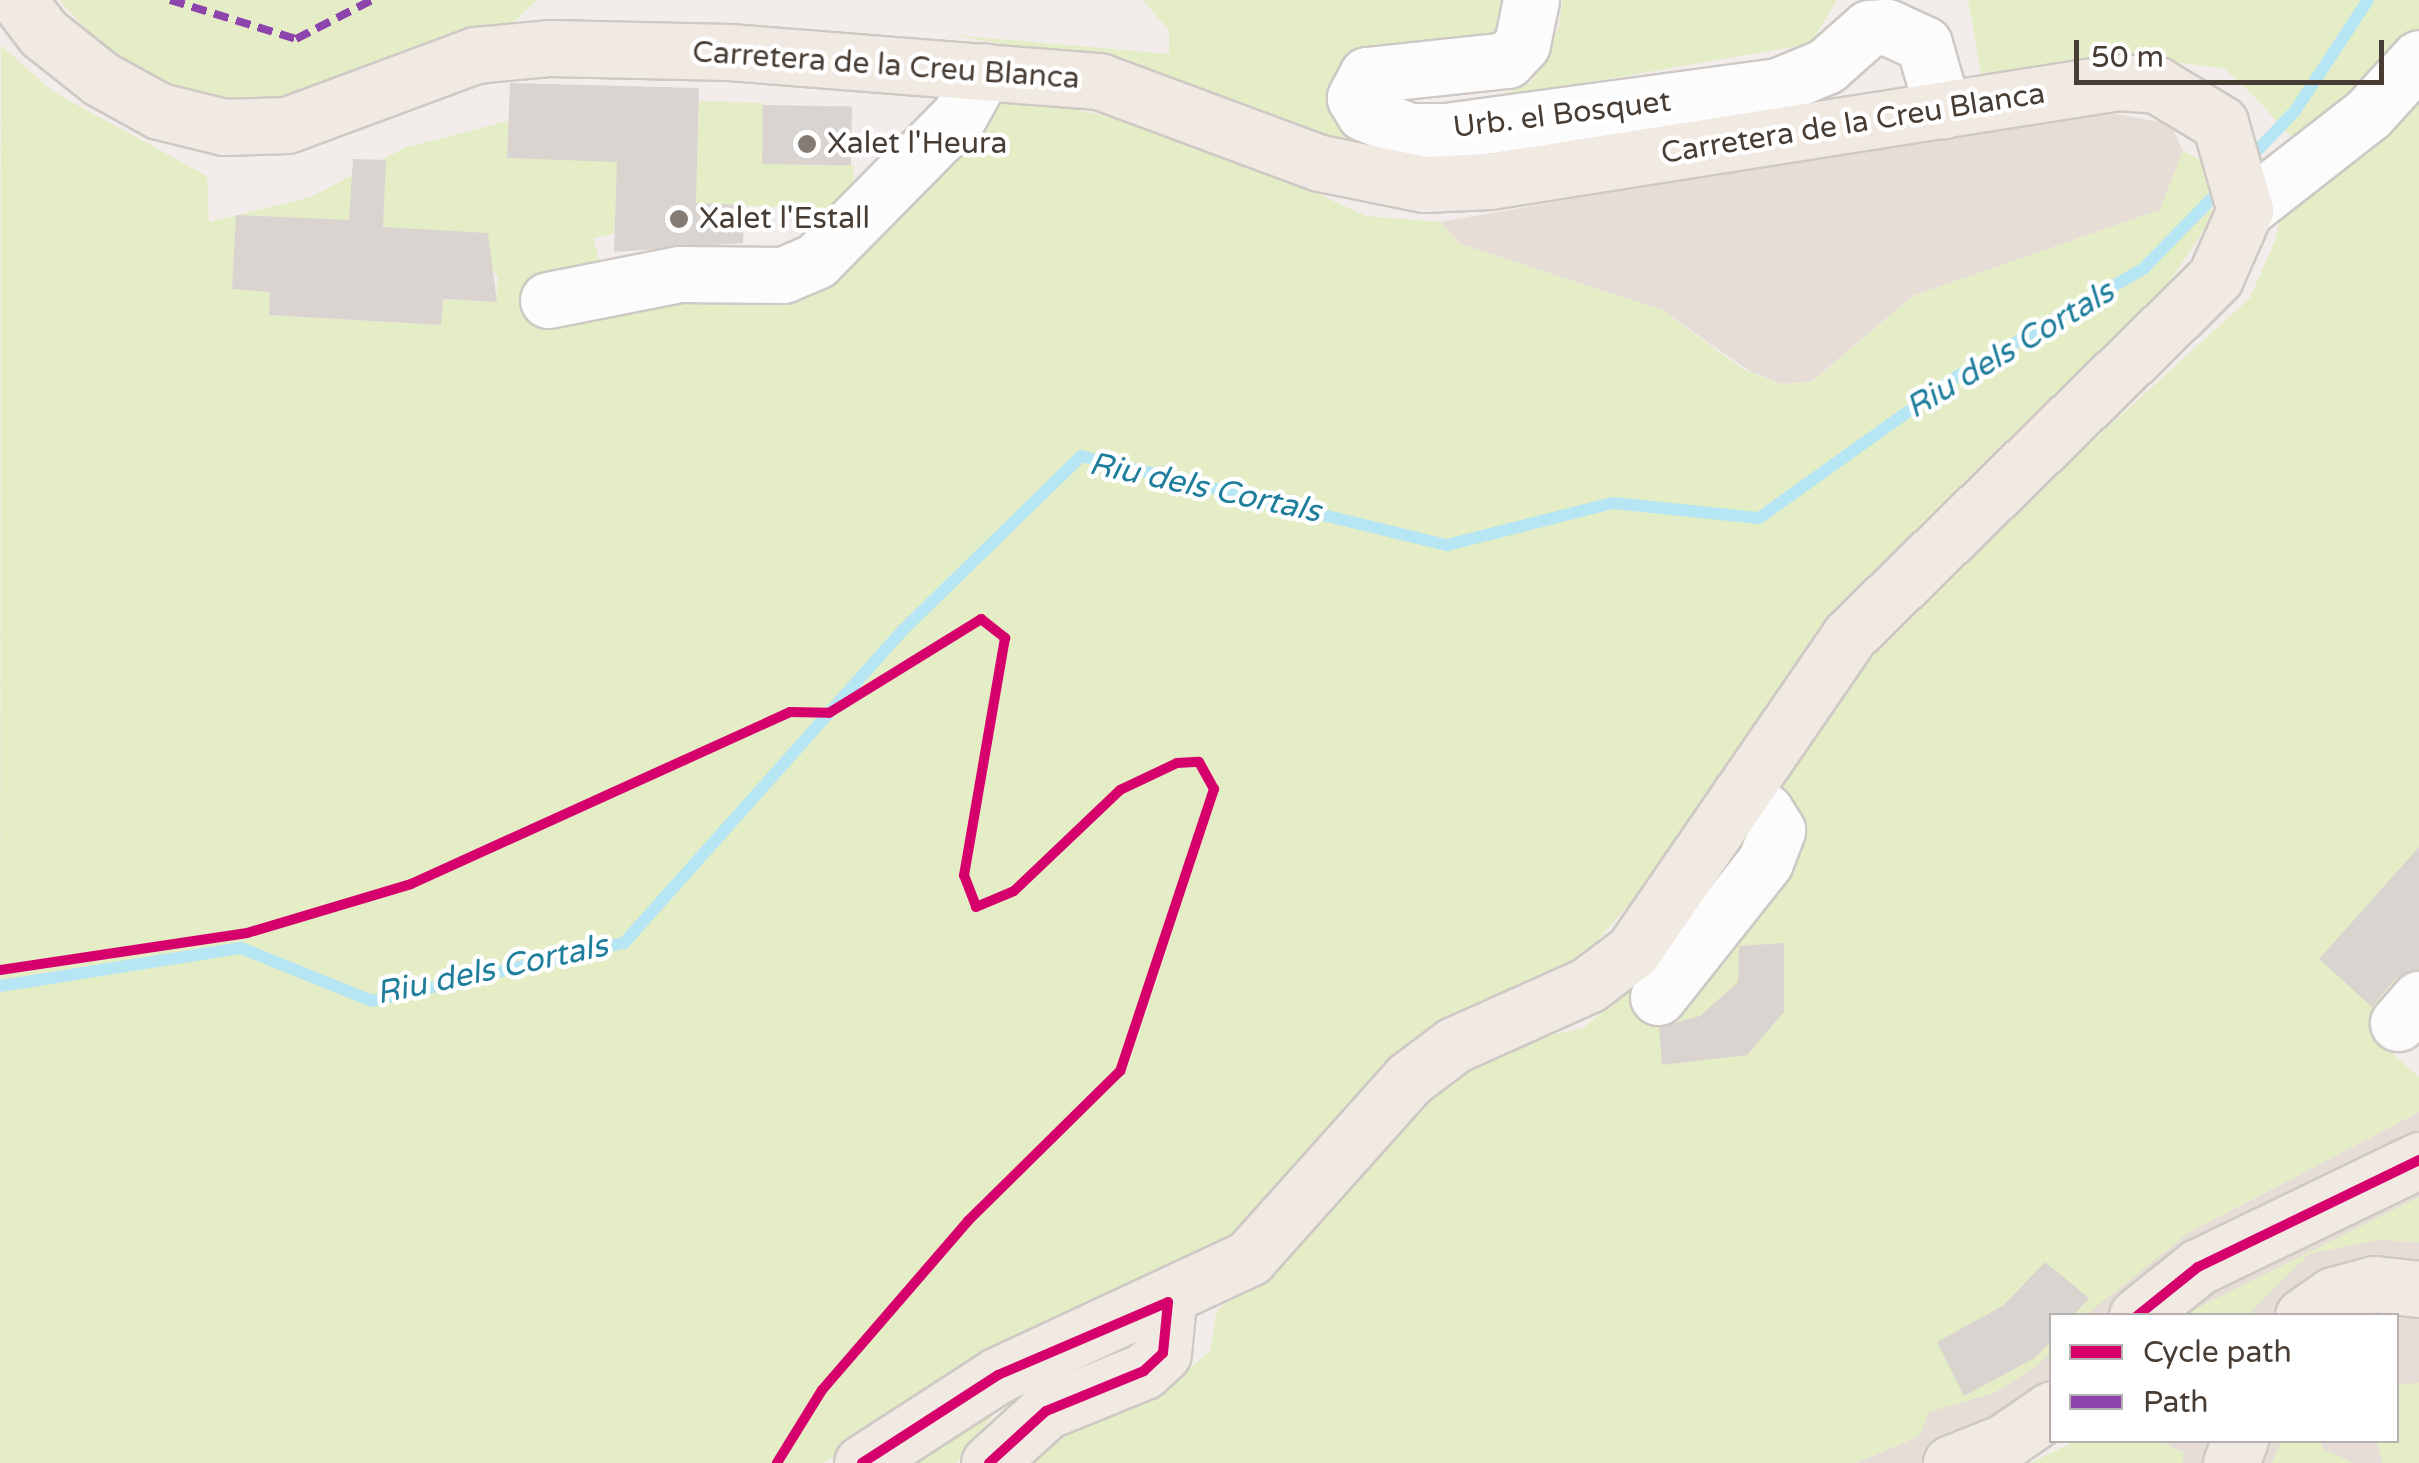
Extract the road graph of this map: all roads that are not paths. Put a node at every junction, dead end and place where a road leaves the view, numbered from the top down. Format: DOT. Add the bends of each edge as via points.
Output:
graph roads {
  1 [pos="18,0"];
  2 [pos="1531,0"];
  3 [pos="2419,58"];
  4 [pos="984,71"];
  5 [pos="1944,110"];
  6 [pos="2245,210"];
  7 [pos="548,300"];
  8 [pos="1740,795"];
  9 [pos="1658,997"];
  10 [pos="2419,1160"];
  11 [pos="2419,1289"];
  12 [pos="1168,1302"];
  13 [pos="2141,1313"];
  14 [pos="2308,1313"];
  15 [pos="2049,1411"];
  16 [pos="862,1463"];
  17 [pos="989,1463"];
  18 [pos="1950,1463"];
  1 -- 4 [label="main road, Carretera de la Creu Blanca" via="43,34 101,79 159,111 224,127 287,125 474,54 551,48"];
  2 -- 5 [label="street, Urb. el Bosquet" via="1522,44 1507,60 1367,75 1356,98 1364,113 1409,131 1446,131 1778,86 1826,66 1869,28 1887,27 1924,44"];
  3 -- 6 [label="street" via="2369,113"];
  4 -- 5 [label="main road, Carretera de la Creu Blanca" via="1100,81 1320,164 1424,184"];
  4 -- 7 [label="street" via="959,116 816,261 783,274 679,274"];
  5 -- 6 [label="main road, Carretera de la Creu Blanca" via="2118,82 2157,85 2220,123"];
  6 -- 8 [label="main road" via="2215,278 1889,592 1804,694"];
  8 -- 9 [label="street" via="1765,810 1776,830 1765,862"];
  8 -- 12 [label="main road" via="1614,969 1454,1044 1410,1080 1274,1236"];
  10 -- 13 [label="main road" via="2198,1267"];
  11 -- 14 [label="main road" via="2374,1284 2333,1296"];
  12 -- 16 [label="main road" via="998,1375"];
  12 -- 17 [label="main road" via="1169,1335 1154,1362 1046,1411"];
  15 -- 18 [label="main road" via="2004,1442"];
}
